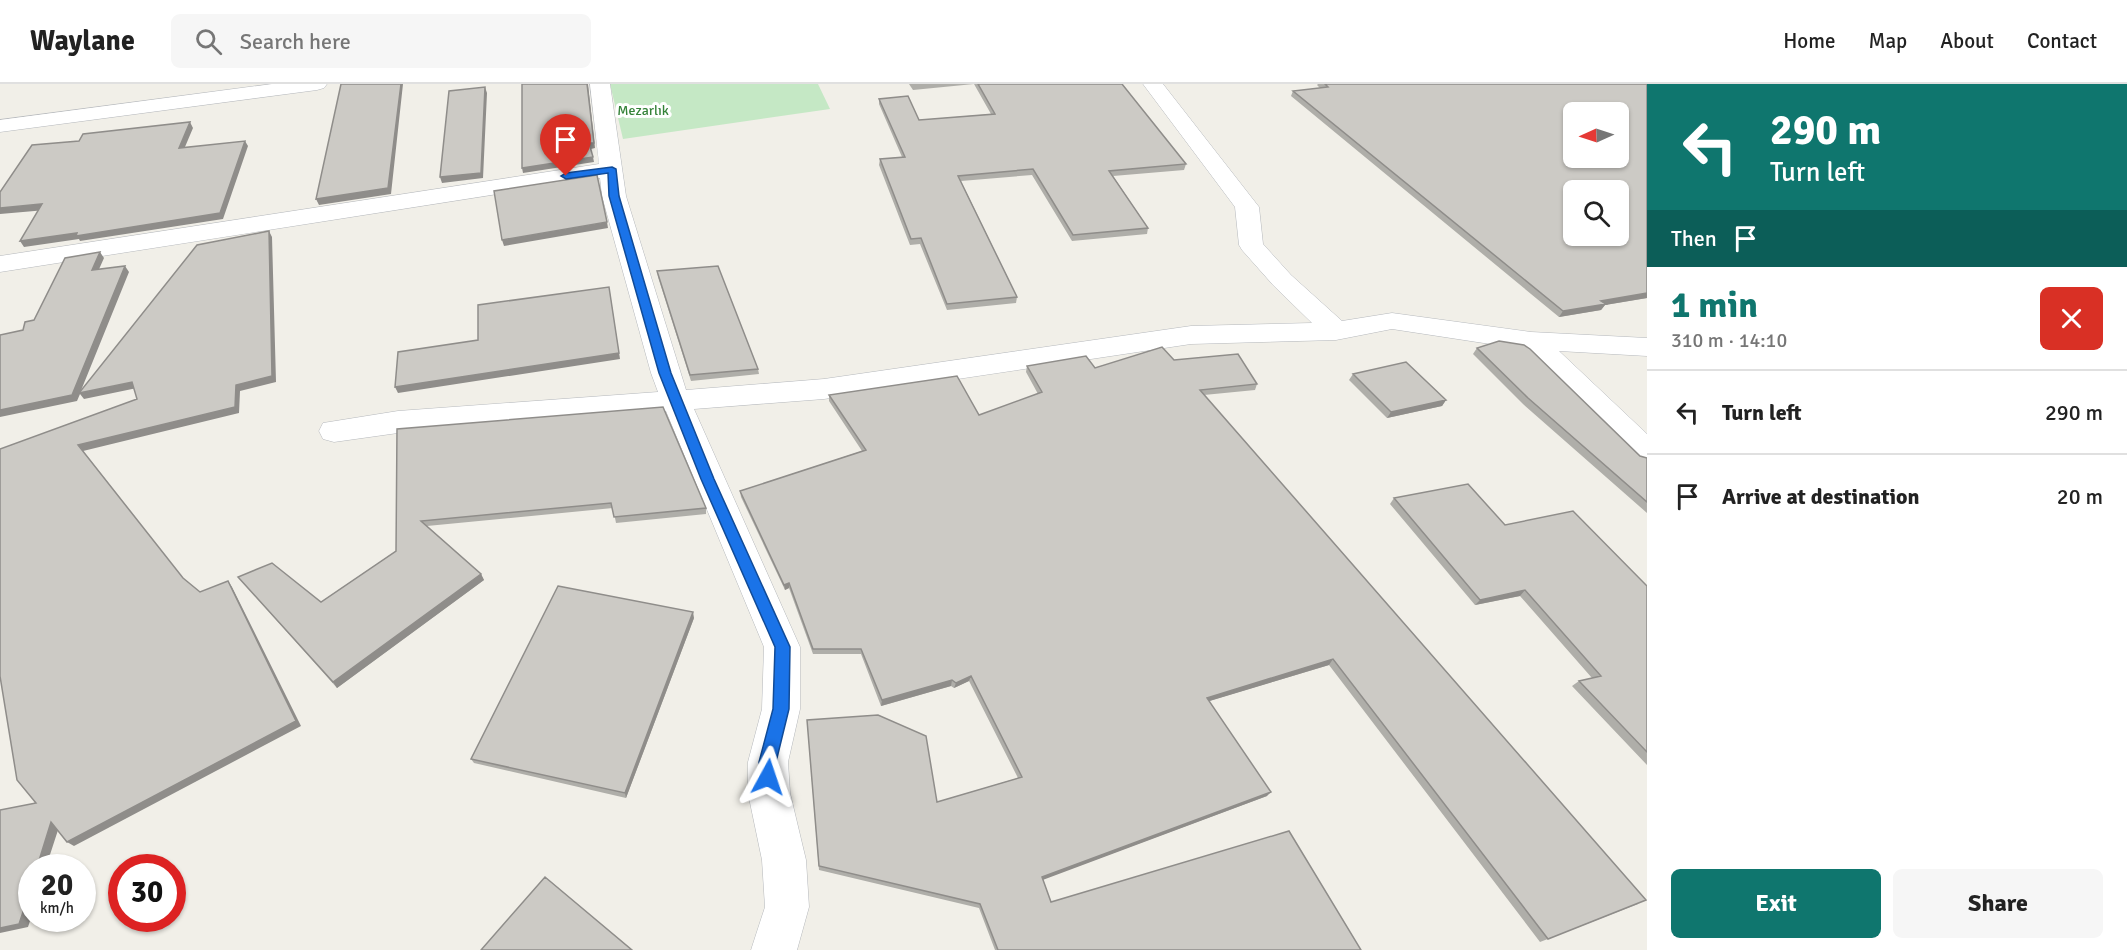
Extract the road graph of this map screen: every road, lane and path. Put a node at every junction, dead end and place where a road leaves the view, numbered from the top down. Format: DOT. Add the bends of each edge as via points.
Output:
graph roads {
  1 [pos="317,84"];
  2 [pos="600,84"];
  3 [pos="1153,84"];
  4 [pos="0,126"];
  5 [pos="612,169"];
  6 [pos="0,264"];
  7 [pos="1336,331"];
  8 [pos="1531,341"];
  9 [pos="1647,347"];
  10 [pos="677,400"];
  11 [pos="334,431"];
  12 [pos="1647,452"];
  13 [pos="774,950"];
  1 -- 4 [label="street"];
  2 -- 5 [label="street"];
  3 -- 7 [label="street" via="1247,207 1251,245"];
  5 -- 6 [label="street"];
  5 -- 10 [label="street" via="614,196 665,373"];
  7 -- 8 [label="street" via="1392,321"];
  7 -- 10 [label="street" via="1191,335 824,389"];
  8 -- 9 [label="street"];
  8 -- 12 [label="street"];
  10 -- 11 [label="street" via="398,422"];
  10 -- 13 [label="street" via="783,647 781,709 768,762 769,793 784,860 787,907"];
}
